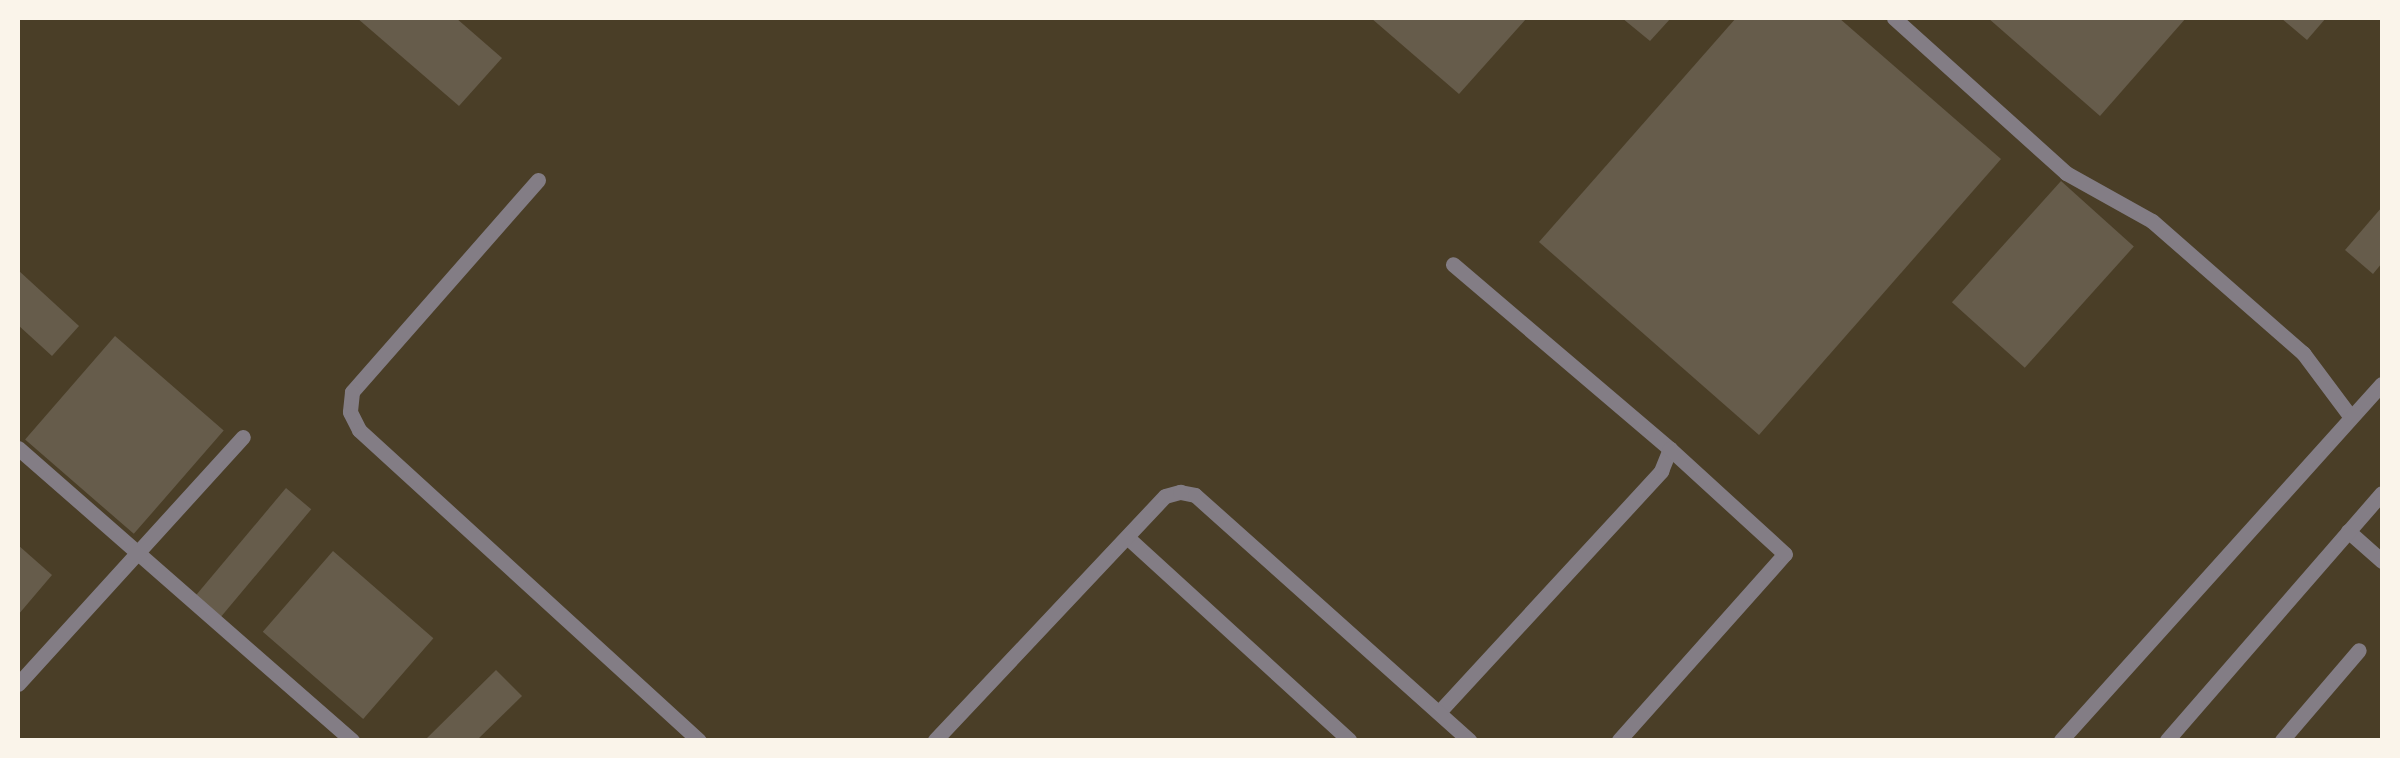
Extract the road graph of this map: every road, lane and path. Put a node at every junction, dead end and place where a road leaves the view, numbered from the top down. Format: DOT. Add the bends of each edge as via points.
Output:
graph roads {
  1 [pos="1894,18"];
  2 [pos="538,180"];
  3 [pos="1452,264"];
  4 [pos="2382,384"];
  5 [pos="2350,416"];
  6 [pos="243,438"];
  7 [pos="18,448"];
  8 [pos="1670,449"];
  9 [pos="2382,493"];
  10 [pos="2348,531"];
  11 [pos="1128,536"];
  12 [pos="132,554"];
  13 [pos="2382,560"];
  14 [pos="2359,650"];
  15 [pos="18,684"];
  16 [pos="1438,712"];
  17 [pos="352,740"];
  18 [pos="699,740"];
  19 [pos="935,740"];
  20 [pos="1349,740"];
  21 [pos="1470,740"];
  22 [pos="1619,740"];
  23 [pos="2061,740"];
  24 [pos="2168,740"];
  25 [pos="2282,740"];
  1 -- 5 [label="lane" via="2066,173 2152,221 2302,353"];
  2 -- 18 [label="lane" via="352,392 350,412"];
  3 -- 8 [label="lane"];
  4 -- 5 [label="lane"];
  5 -- 23 [label="lane"];
  6 -- 12 [label="lane"];
  7 -- 12 [label="lane"];
  8 -- 16 [label="lane" via="1660,471"];
  8 -- 22 [label="lane" via="1785,554"];
  9 -- 10 [label="lane"];
  10 -- 13 [label="lane"];
  10 -- 24 [label="lane"];
  11 -- 16 [label="lane" via="1165,496 1196,495"];
  11 -- 19 [label="lane"];
  11 -- 20 [label="lane"];
  12 -- 15 [label="lane"];
  12 -- 17 [label="lane"];
  14 -- 25 [label="lane"];
  16 -- 21 [label="lane"];
}
